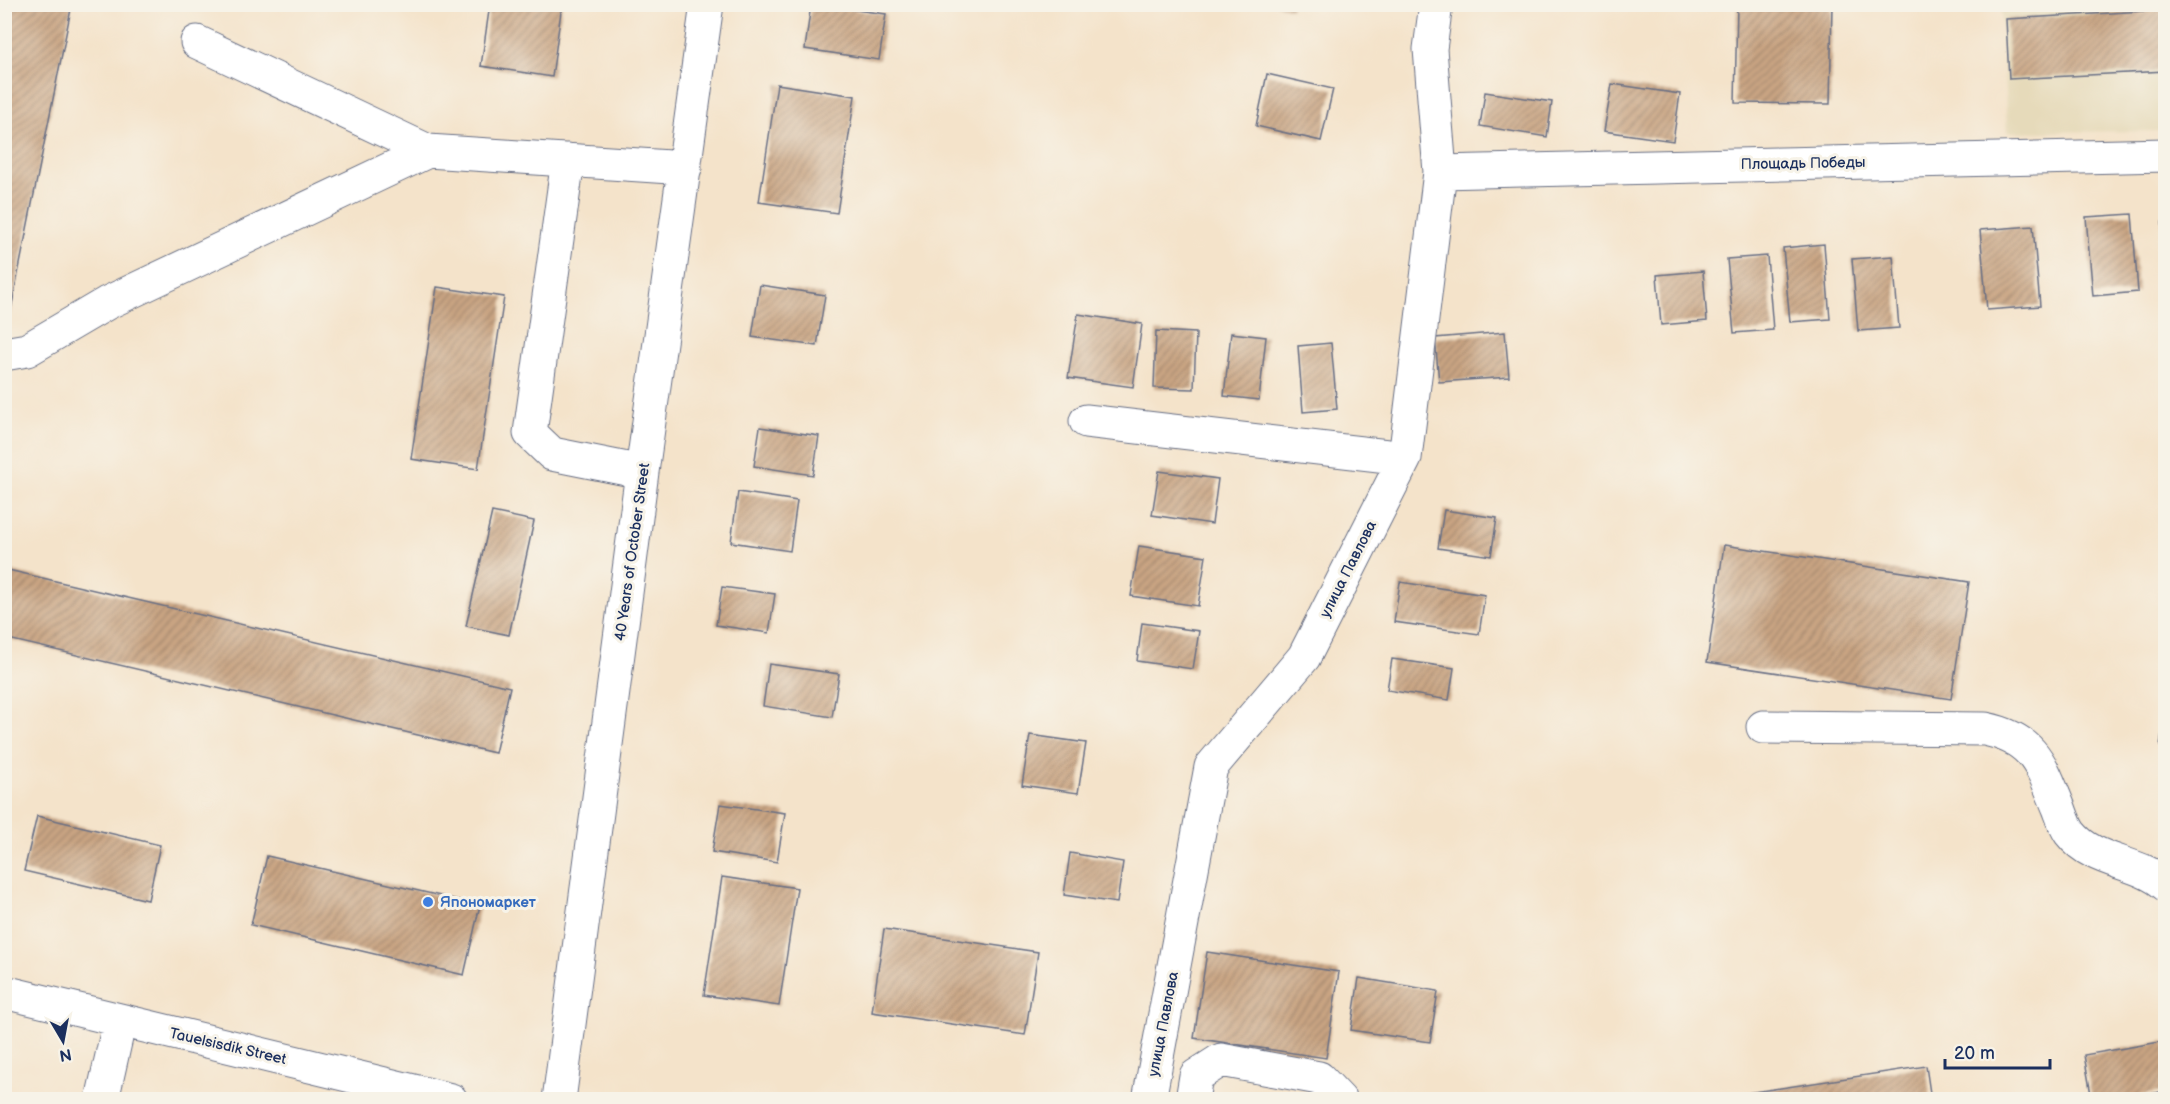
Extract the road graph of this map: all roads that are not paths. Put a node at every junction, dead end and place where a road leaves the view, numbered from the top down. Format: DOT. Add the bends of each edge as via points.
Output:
graph roads {
  1 [pos="707,4"];
  2 [pos="1436,4"];
  3 [pos="198,42"];
  4 [pos="428,151"];
  5 [pos="2166,155"];
  6 [pos="568,160"];
  7 [pos="685,168"];
  8 [pos="1440,172"];
  9 [pos="4,354"];
  10 [pos="1086,421"];
  11 [pos="1405,458"];
  12 [pos="642,471"];
  13 [pos="1763,727"];
  14 [pos="2166,885"];
  15 [pos="4,992"];
  16 [pos="120,1020"];
  17 [pos="386,1092"];
  18 [pos="102,1099"];
  19 [pos="451,1100"];
  20 [pos="559,1100"];
  21 [pos="1149,1100"];
  22 [pos="1192,1100"];
  23 [pos="1340,1100"];
  1 -- 7 [label="street, 40 Years of October Street"];
  2 -- 8 [label="street, улица Павлова" via="1430,49"];
  3 -- 4 [label="street"];
  4 -- 6 [label="street"];
  4 -- 9 [label="street" via="107,303 27,350"];
  5 -- 8 [label="street, Площадь Победы"];
  6 -- 7 [label="street"];
  6 -- 12 [label="street" via="530,433 552,454"];
  7 -- 12 [label="street, 40 Years of October Street"];
  8 -- 11 [label="street, улица Павлова"];
  10 -- 11 [label="street"];
  11 -- 21 [label="street, улица Павлова" via="1304,657 1211,767"];
  12 -- 20 [label="street, 40 Years of October Street"];
  13 -- 14 [label="street" via="1985,729 2006,733 2038,760 2068,831 2079,842"];
  15 -- 16 [label="street, Tauelsisdik Street"];
  16 -- 17 [label="street, Tauelsisdik Street"];
  16 -- 18 [label="street"];
  17 -- 19 [label="street, Tauelsisdik Street"];
  22 -- 23 [label="street" via="1196,1076 1221,1060 1319,1078"];
}
